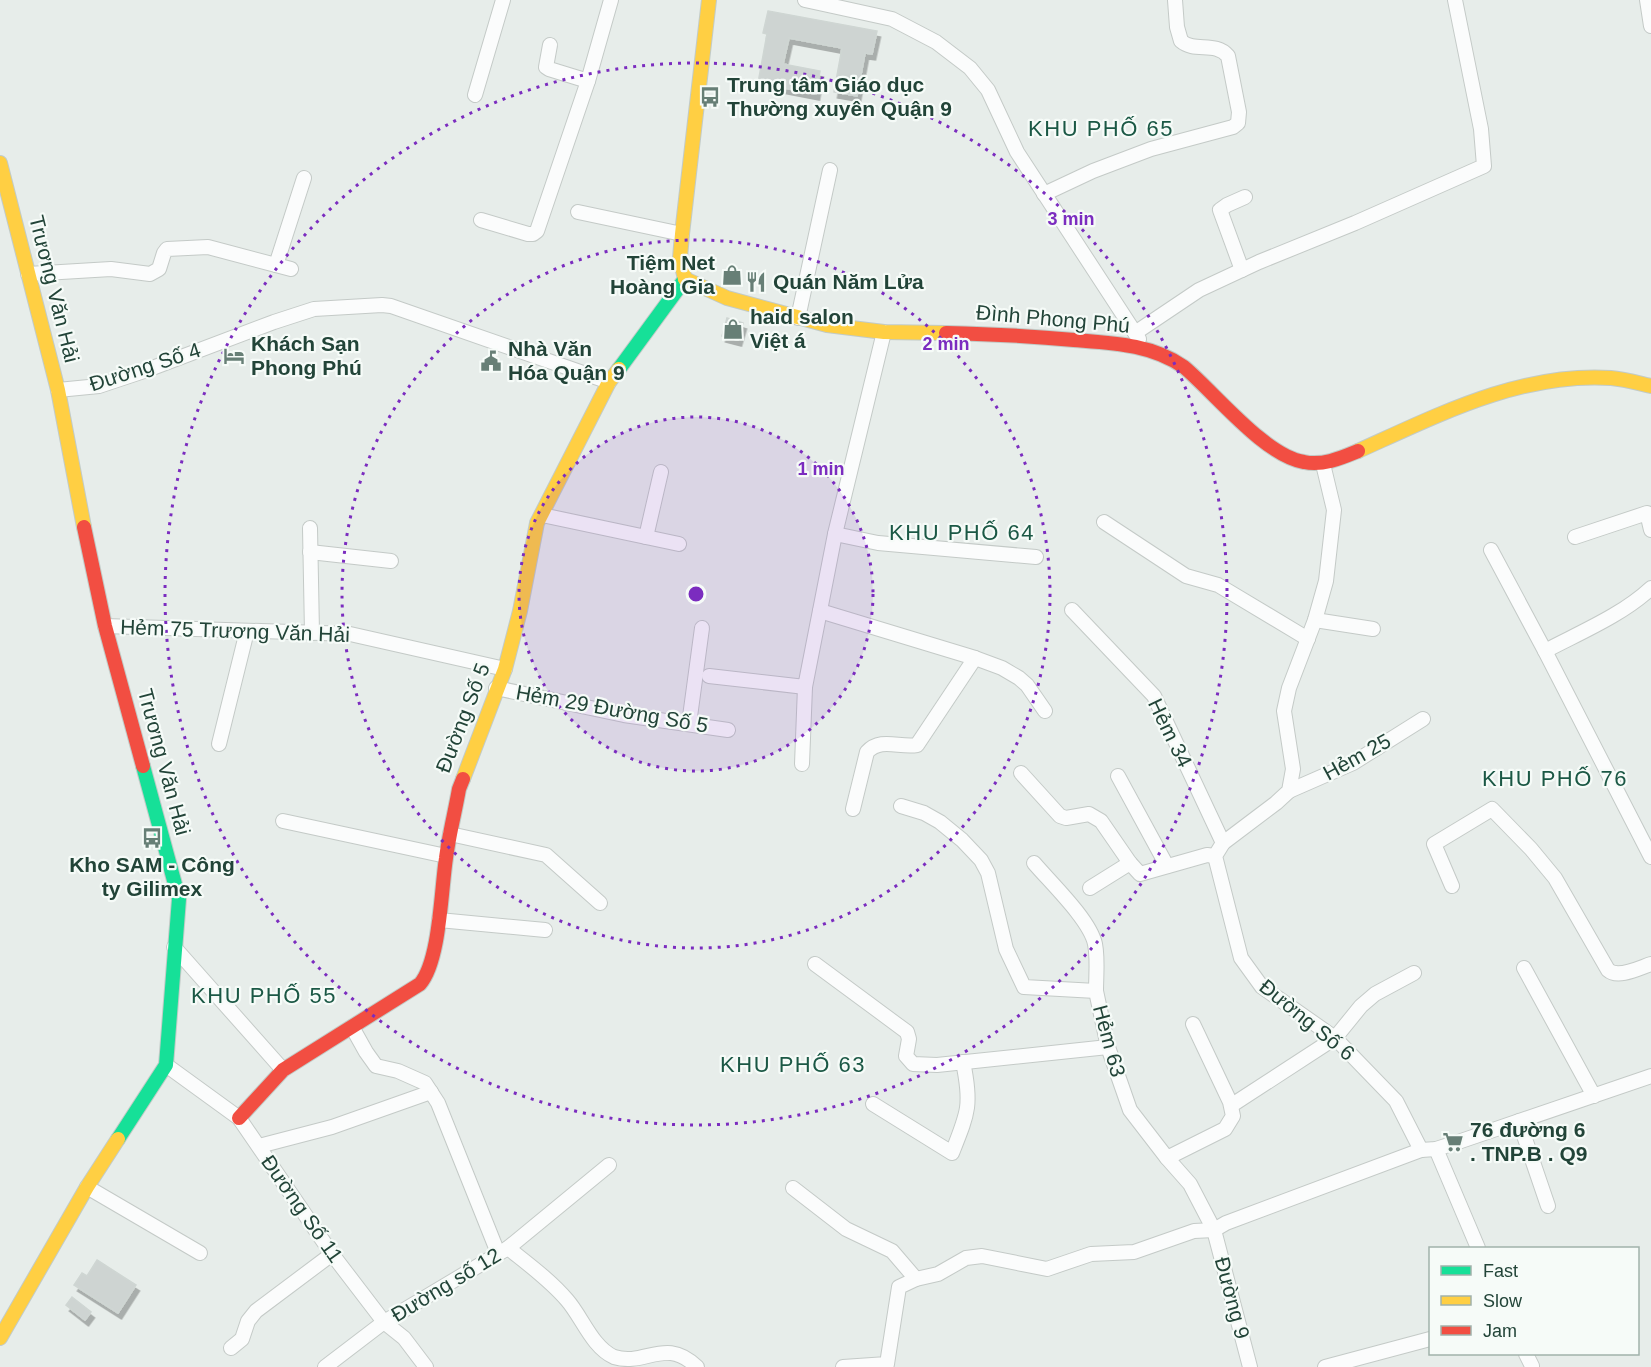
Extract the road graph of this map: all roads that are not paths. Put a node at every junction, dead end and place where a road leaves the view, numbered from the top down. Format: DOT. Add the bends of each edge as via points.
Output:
graph roads {
  1 [pos="502,0"];
  2 [pos="611,0"];
  3 [pos="709,0"];
  4 [pos="805,0"];
  5 [pos="1175,0"];
  6 [pos="1455,0"];
  7 [pos="1647,0"];
  8 [pos="1651,26"];
  9 [pos="550,45"];
  10 [pos="588,81"];
  11 [pos="475,95"];
  12 [pos="0,163"];
  13 [pos="830,170"];
  14 [pos="304,178"];
  15 [pos="1044,194"];
  16 [pos="1245,197"];
  17 [pos="578,212"];
  18 [pos="481,220"];
  19 [pos="682,234"];
  20 [pos="276,265"];
  21 [pos="291,269"];
  22 [pos="1242,270"];
  23 [pos="28,274"];
  24 [pos="685,279"];
  25 [pos="798,318"];
  26 [pos="884,332"];
  27 [pos="1135,333"];
  28 [pos="1145,349"];
  29 [pos="609,382"];
  30 [pos="1651,386"];
  31 [pos="58,390"];
  32 [pos="1323,464"];
  33 [pos="661,472"];
  34 [pos="542,515"];
  35 [pos="1104,522"];
  36 [pos="310,528"];
  37 [pos="1651,530"];
  38 [pos="835,534"];
  39 [pos="646,537"];
  40 [pos="1575,537"];
  41 [pos="679,544"];
  42 [pos="1491,550"];
  43 [pos="310,552"];
  44 [pos="1036,557"];
  45 [pos="390,561"];
  46 [pos="1651,588"];
  47 [pos="1072,610"];
  48 [pos="820,611"];
  49 [pos="1315,620"];
  50 [pos="105,626"];
  51 [pos="702,628"];
  52 [pos="1373,629"];
  53 [pos="247,631"];
  54 [pos="312,633"];
  55 [pos="1308,639"];
  56 [pos="1545,651"];
  57 [pos="975,658"];
  58 [pos="505,669"];
  59 [pos="709,676"];
  60 [pos="804,687"];
  61 [pos="496,688"];
  62 [pos="1045,711"];
  63 [pos="1423,719"];
  64 [pos="689,724"];
  65 [pos="728,730"];
  66 [pos="219,744"];
  67 [pos="802,764"];
  68 [pos="1021,773"];
  69 [pos="1118,776"];
  70 [pos="1289,791"];
  71 [pos="901,806"];
  72 [pos="853,809"];
  73 [pos="283,821"];
  74 [pos="450,834"];
  75 [pos="1223,843"];
  76 [pos="446,856"];
  77 [pos="1215,856"];
  78 [pos="1651,857"];
  79 [pos="1034,863"];
  80 [pos="1130,863"];
  81 [pos="1167,866"];
  82 [pos="1452,886"];
  83 [pos="1090,888"];
  84 [pos="600,903"];
  85 [pos="439,920"];
  86 [pos="545,930"];
  87 [pos="174,946"];
  88 [pos="815,964"];
  89 [pos="1651,964"];
  90 [pos="1524,968"];
  91 [pos="1414,973"];
  92 [pos="1096,991"];
  93 [pos="1193,1024"];
  94 [pos="352,1027"];
  95 [pos="1335,1038"];
  96 [pos="1108,1047"];
  97 [pos="963,1062"];
  98 [pos="166,1065"];
  99 [pos="283,1070"];
  100 [pos="1651,1076"];
  101 [pos="431,1092"];
  102 [pos="1594,1096"];
  103 [pos="873,1104"];
  104 [pos="1232,1105"];
  105 [pos="239,1118"];
  106 [pos="1519,1122"];
  107 [pos="259,1146"];
  108 [pos="1436,1149"];
  109 [pos="1421,1150"];
  110 [pos="1167,1158"];
  111 [pos="609,1165"];
  112 [pos="87,1187"];
  113 [pos="794,1188"];
  114 [pos="1548,1206"];
  115 [pos="1214,1230"];
  116 [pos="1479,1247"];
  117 [pos="503,1250"];
  118 [pos="200,1253"];
  119 [pos="332,1254"];
  120 [pos="916,1279"];
  121 [pos="384,1322"];
  122 [pos="0,1338"];
  123 [pos="1429,1340"];
  124 [pos="231,1348"];
  125 [pos="890,1366"];
  126 [pos="325,1367"];
  127 [pos="426,1367"];
  128 [pos="697,1367"];
  129 [pos="843,1367"];
  130 [pos="1250,1367"];
  131 [pos="1325,1367"];
  1 -- 11 [label="street"];
  2 -- 10 [label="street"];
  3 -- 19 [label="street"];
  4 -- 15 [label="street" via="892,20 936,42 970,68 988,90 1017,152"];
  5 -- 15 [label="street" via="1181,41 1190,46 1219,48 1228,56 1238,123 1151,148"];
  6 -- 22 [label="street" via="1481,129 1484,166"];
  7 -- 8 [label="street"];
  9 -- 10 [label="street" via="546,63 549,69"];
  10 -- 18 [label="street" via="537,231 528,234"];
  12 -- 23 [label="street, Trương Văn Hải"];
  13 -- 25 [label="street"];
  14 -- 20 [label="street"];
  15 -- 27 [label="street"];
  16 -- 22 [label="street" via="1220,210"];
  17 -- 19 [label="street"];
  19 -- 24 [label="street" via="680,258"];
  20 -- 21 [label="street"];
  20 -- 23 [label="street" via="208,247 178,248 165,250 159,269 150,274 111,269"];
  22 -- 27 [label="street" via="1199,290"];
  23 -- 31 [label="street, Trương Văn Hải"];
  24 -- 25 [label="street, Đình Phong Phú" via="727,298"];
  24 -- 29 [label="street, Đường Số 5"];
  25 -- 26 [label="street, Đình Phong Phú"];
  26 -- 28 [label="street, Đình Phong Phú" via="1011,334"];
  26 -- 38 [label="street"];
  27 -- 28 [label="street"];
  28 -- 32 [label="street, Đình Phong Phú" via="1183,366 1282,454 1299,462"];
  29 -- 31 [label="street, Đường Số 4" via="382,305 314,309 109,383"];
  29 -- 34 [label="street, Đường Số 5"];
  30 -- 32 [label="street, Đình Phong Phú" via="1589,377 1536,382 1491,394"];
  31 -- 50 [label="street, Trương Văn Hải"];
  32 -- 49 [label="street" via="1334,510 1326,581"];
  33 -- 39 [label="street"];
  34 -- 39 [label="street"];
  34 -- 58 [label="street, Đường Số 5"];
  35 -- 55 [label="street" via="1186,576 1218,585"];
  36 -- 43 [label="street"];
  37 -- 40 [label="street" via="1647,513"];
  38 -- 44 [label="street" via="878,543"];
  38 -- 48 [label="street"];
  39 -- 41 [label="street"];
  42 -- 56 [label="street"];
  43 -- 45 [label="street"];
  43 -- 54 [label="street"];
  46 -- 56 [label="street" via="1630,604"];
  47 -- 75 [label="street, Hẻm 34" via="1154,696"];
  48 -- 57 [label="street"];
  48 -- 60 [label="street"];
  49 -- 52 [label="street"];
  49 -- 55 [label="street"];
  50 -- 53 [label="street, Hẻm 75 Trương Văn Hải"];
  50 -- 87 [label="street, Trương Văn Hải" via="179,899"];
  51 -- 64 [label="street"];
  53 -- 54 [label="street, Hẻm 75 Trương Văn Hải"];
  53 -- 66 [label="street"];
  54 -- 58 [label="street, Hẻm 75 Trương Văn Hải" via="350,634"];
  55 -- 70 [label="street" via="1284,711 1293,769"];
  56 -- 78 [label="street"];
  57 -- 62 [label="street" via="1019,678"];
  57 -- 72 [label="street" via="917,745 881,743 867,752"];
  58 -- 61 [label="street, Đường Số 5"];
  59 -- 60 [label="street"];
  60 -- 67 [label="street"];
  61 -- 64 [label="street, Hẻm 29 Đường Số 5" via="624,716"];
  61 -- 74 [label="street, Đường Số 5" via="462,778"];
  63 -- 70 [label="street, Hẻm 25" via="1353,762"];
  64 -- 65 [label="street, Hẻm 29 Đường Số 5"];
  68 -- 80 [label="street" via="1060,816 1084,814 1101,821"];
  69 -- 81 [label="street"];
  70 -- 75 [label="street"];
  71 -- 92 [label="street, Hẻm 63" via="940,822 981,860 988,873 1006,949 1023,987"];
  73 -- 76 [label="street"];
  74 -- 76 [label="street, Đường Số 5"];
  74 -- 84 [label="street" via="546,855"];
  75 -- 77 [label="street"];
  76 -- 85 [label="street, Đường Số 5"];
  77 -- 81 [label="street"];
  77 -- 95 [label="street, Đường Số 6" via="1241,958 1262,987"];
  79 -- 92 [label="street" via="1093,937"];
  80 -- 81 [label="street" via="1140,874"];
  80 -- 83 [label="street"];
  82 -- 89 [label="street" via="1434,844 1492,809 1555,878 1612,974"];
  85 -- 86 [label="street"];
  85 -- 94 [label="street, Đường Số 5" via="427,976"];
  87 -- 98 [label="street, Trương Văn Hải"];
  87 -- 99 [label="street"];
  88 -- 97 [label="street" via="907,1032 906,1056 910,1062"];
  90 -- 102 [label="street"];
  91 -- 95 [label="street" via="1375,994"];
  92 -- 96 [label="street, Hẻm 63"];
  93 -- 104 [label="street"];
  94 -- 99 [label="street, Đường Số 5"];
  94 -- 101 [label="street" via="376,1066 425,1083"];
  95 -- 104 [label="street"];
  95 -- 109 [label="street, Đường Số 6" via="1396,1101"];
  96 -- 97 [label="street"];
  96 -- 110 [label="street, Hẻm 63" via="1130,1110"];
  97 -- 103 [label="street" via="969,1092 967,1118 952,1153"];
  98 -- 105 [label="street, Đường Số 11"];
  98 -- 112 [label="street, Trương Văn Hải"];
  99 -- 105 [label="street, Đường Số 5"];
  100 -- 102 [label="street"];
  101 -- 107 [label="street" via="332,1127"];
  101 -- 117 [label="street"];
  102 -- 106 [label="street"];
  104 -- 110 [label="street" via="1233,1116 1225,1129"];
  105 -- 107 [label="street, Đường Số 11"];
  106 -- 108 [label="street"];
  106 -- 114 [label="street"];
  107 -- 119 [label="street, Đường Số 11"];
  108 -- 109 [label="street"];
  108 -- 116 [label="street"];
  109 -- 115 [label="street"];
  110 -- 115 [label="street, Hẻm 63" via="1190,1184"];
  111 -- 117 [label="street"];
  112 -- 118 [label="street"];
  112 -- 122 [label="street, Trương Văn Hải"];
  113 -- 120 [label="street" via="846,1229 892,1251"];
  115 -- 120 [label="street" via="1194,1232 1134,1252 1091,1254 1047,1269 982,1256 966,1258 938,1274"];
  115 -- 130 [label="street, Đường 9"];
  117 -- 121 [label="street, Đường số 12"];
  117 -- 128 [label="street, Đường số 12" via="541,1274 568,1301 602,1349 614,1358 633,1361 681,1354"];
  119 -- 121 [label="street, Đường Số 11"];
  119 -- 124 [label="street" via="256,1311 242,1339"];
  120 -- 125 [label="street" via="899,1287"];
  121 -- 126 [label="street, Đường số 12"];
  121 -- 127 [label="street, Đường Số 11" via="404,1338"];
  123 -- 131 [label="street"];
  125 -- 129 [label="street"];
}
